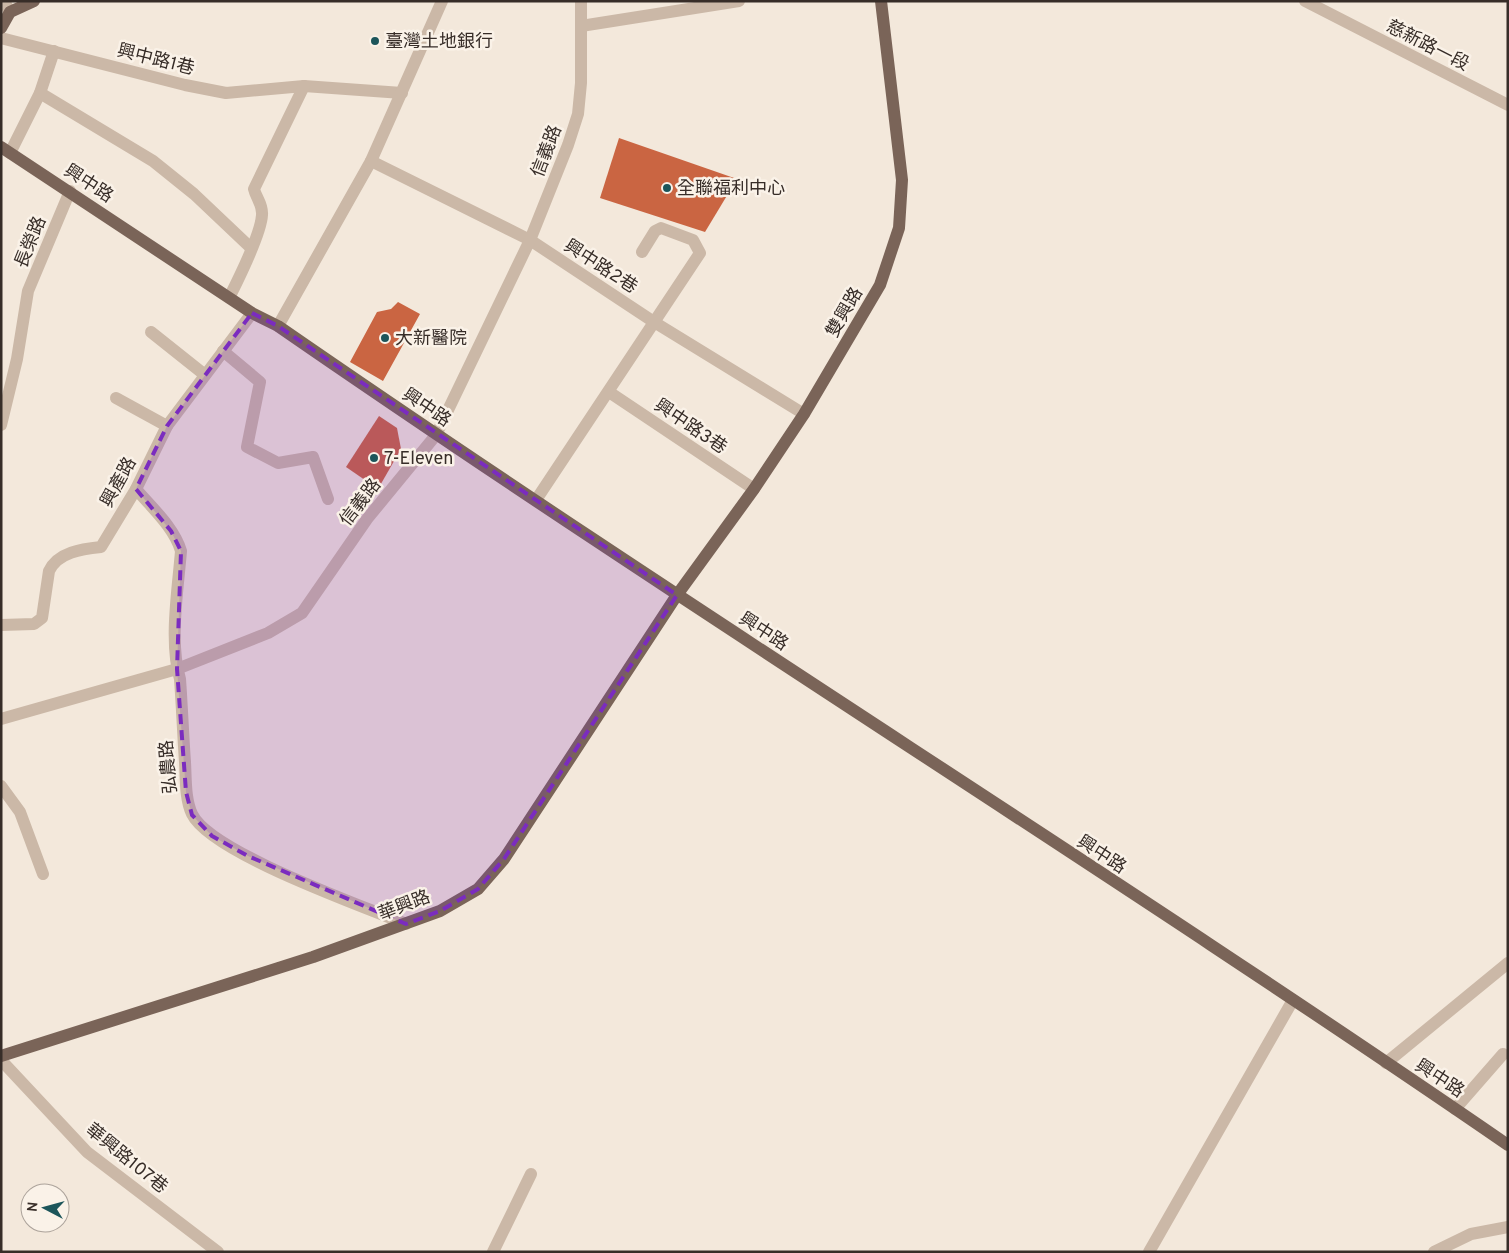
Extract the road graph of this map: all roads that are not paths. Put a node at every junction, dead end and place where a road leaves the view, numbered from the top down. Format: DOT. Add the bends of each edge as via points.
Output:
graph roads {
  1 [pos="34,1"];
  2 [pos="442,1"];
  3 [pos="581,1"];
  4 [pos="739,1"];
  5 [pos="881,1"];
  6 [pos="1305,1"];
  7 [pos="7,7"];
  8 [pos="581,26"];
  9 [pos="1,28"];
  10 [pos="1,38"];
  11 [pos="54,52"];
  12 [pos="304,86"];
  13 [pos="40,93"];
  14 [pos="402,93"];
  15 [pos="1508,105"];
  16 [pos="6,150"];
  17 [pos="371,162"];
  18 [pos="70,191"];
  19 [pos="530,240"];
  20 [pos="251,248"];
  21 [pos="642,252"];
  22 [pos="230,296"];
  23 [pos="252,312"];
  24 [pos="654,322"];
  25 [pos="278,326"];
  26 [pos="151,332"];
  27 [pos="224,351"];
  28 [pos="205,375"];
  29 [pos="609,392"];
  30 [pos="116,398"];
  31 [pos="804,414"];
  32 [pos="1,425"];
  33 [pos="167,426"];
  34 [pos="436,435"];
  35 [pos="136,488"];
  36 [pos="754,489"];
  37 [pos="328,499"];
  38 [pos="536,500"];
  39 [pos="677,595"];
  40 [pos="1,625"];
  41 [pos="177,669"];
  42 [pos="1,719"];
  43 [pos="1,786"];
  44 [pos="43,874"];
  45 [pos="406,924"];
  46 [pos="1508,963"];
  47 [pos="1293,1000"];
  48 [pos="1503,1054"];
  49 [pos="1,1056"];
  50 [pos="1,1060"];
  51 [pos="1386,1063"];
  52 [pos="1455,1109"];
  53 [pos="1508,1145"];
  54 [pos="531,1174"];
  55 [pos="1508,1227"];
  56 [pos="218,1252"];
  57 [pos="492,1252"];
  58 [pos="1149,1252"];
  59 [pos="1434,1252"];
  1 -- 7 [label="main road"];
  2 -- 14 [label="street"];
  3 -- 8 [label="street, 信義路"];
  4 -- 8 [label="street"];
  5 -- 31 [label="main road, 雙興路" via="902,180 899,228 880,286"];
  6 -- 15 [label="street, 慈新路一段"];
  7 -- 9 [label="main road"];
  8 -- 19 [label="street, 信義路" via="578,114"];
  10 -- 11 [label="street, 興中路1巷"];
  11 -- 12 [label="street, 興中路1巷" via="226,93"];
  11 -- 13 [label="street"];
  12 -- 14 [label="street, 興中路1巷"];
  12 -- 20 [label="street" via="254,189 261,202 262,215"];
  13 -- 16 [label="street"];
  13 -- 20 [label="street" via="153,161 194,194"];
  14 -- 17 [label="street"];
  16 -- 18 [label="main road, 興中路"];
  17 -- 19 [label="street, 興中路2巷"];
  17 -- 25 [label="street"];
  18 -- 22 [label="main road, 興中路"];
  18 -- 32 [label="street, 長榮路" via="28,291 17,359"];
  19 -- 24 [label="street, 興中路2巷"];
  19 -- 34 [label="street, 信義路"];
  20 -- 22 [label="street"];
  21 -- 24 [label="street" via="655,231 661,228 693,240 700,253"];
  22 -- 23 [label="main road, 興中路"];
  23 -- 25 [label="main road, 興中路"];
  23 -- 27 [label="street, 興產路"];
  24 -- 29 [label="street"];
  24 -- 31 [label="street, 興中路2巷"];
  25 -- 34 [label="main road, 興中路"];
  26 -- 28 [label="street"];
  27 -- 28 [label="street, 興產路"];
  27 -- 37 [label="street" via="260,382 246,447 278,463 313,457"];
  28 -- 33 [label="street, 興產路"];
  29 -- 36 [label="street, 興中路3巷"];
  29 -- 38 [label="street"];
  30 -- 33 [label="street"];
  31 -- 36 [label="main road, 雙興路"];
  33 -- 35 [label="street, 興產路"];
  34 -- 38 [label="main road, 興中路"];
  34 -- 41 [label="street, 信義路" via="367,519 302,613 268,633"];
  35 -- 40 [label="street, 興產路" via="101,547 78,550 52,564 42,618 34,624"];
  35 -- 41 [label="street, 弘農路" via="171,531 181,551 176,622"];
  36 -- 39 [label="main road, 雙興路"];
  38 -- 39 [label="main road, 興中路"];
  39 -- 45 [label="main road, 華興路" via="504,859 478,889 440,911"];
  39 -- 47 [label="main road, 興中路"];
  41 -- 42 [label="street, 信義路"];
  41 -- 45 [label="street, 弘農路" via="186,792 192,815 212,836 248,856 290,877"];
  43 -- 44 [label="street" via="20,812"];
  45 -- 49 [label="main road, 華興路" via="313,957"];
  46 -- 51 [label="street"];
  47 -- 51 [label="main road, 興中路"];
  47 -- 58 [label="street"];
  48 -- 52 [label="street"];
  50 -- 56 [label="street, 華興路107巷" via="87,1152"];
  51 -- 52 [label="main road, 興中路"];
  52 -- 53 [label="main road, 興中路"];
  54 -- 57 [label="street"];
  55 -- 59 [label="street" via="1471,1234"];
}
